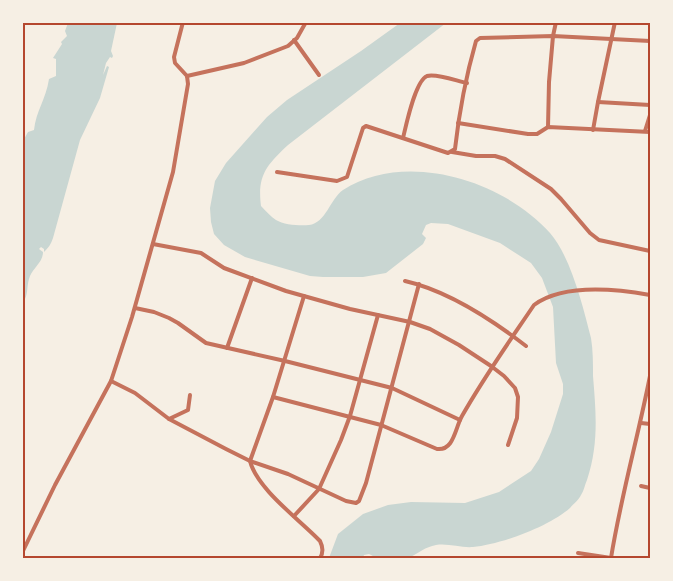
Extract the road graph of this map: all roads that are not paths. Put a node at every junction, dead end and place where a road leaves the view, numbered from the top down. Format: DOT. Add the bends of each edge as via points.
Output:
graph roads {
  1 [pos="183,22"];
  2 [pos="306,22"];
  3 [pos="556,22"];
  4 [pos="615,22"];
  5 [pos="553,36"];
  6 [pos="612,39"];
  7 [pos="294,40"];
  8 [pos="650,41"];
  9 [pos="319,75"];
  10 [pos="187,76"];
  11 [pos="466,83"];
  12 [pos="598,102"];
  13 [pos="650,105"];
  14 [pos="650,114"];
  15 [pos="458,123"];
  16 [pos="548,127"];
  17 [pos="593,130"];
  18 [pos="645,131"];
  19 [pos="650,132"];
  20 [pos="402,138"];
  21 [pos="452,152"];
  22 [pos="277,172"];
  23 [pos="152,244"];
  24 [pos="650,251"];
  25 [pos="252,278"];
  26 [pos="405,281"];
  27 [pos="419,284"];
  28 [pos="650,295"];
  29 [pos="304,296"];
  30 [pos="135,308"];
  31 [pos="378,315"];
  32 [pos="410,322"];
  33 [pos="513,336"];
  34 [pos="526,346"];
  35 [pos="228,348"];
  36 [pos="284,361"];
  37 [pos="491,366"];
  38 [pos="650,376"];
  39 [pos="111,380"];
  40 [pos="359,380"];
  41 [pos="392,388"];
  42 [pos="190,395"];
  43 [pos="273,397"];
  44 [pos="350,416"];
  45 [pos="169,419"];
  46 [pos="460,420"];
  47 [pos="641,423"];
  48 [pos="650,424"];
  49 [pos="381,426"];
  50 [pos="508,444"];
  51 [pos="250,461"];
  52 [pos="641,486"];
  53 [pos="650,488"];
  54 [pos="319,489"];
  55 [pos="294,516"];
  56 [pos="22,553"];
  57 [pos="578,553"];
  58 [pos="320,558"];
  59 [pos="611,558"];
  60 [pos="620,558"];
  1 -- 10 [label="street" via="174,57 175,63"];
  2 -- 7 [label="street"];
  3 -- 5 [label="street"];
  4 -- 6 [label="street"];
  5 -- 6 [label="street"];
  5 -- 11 [label="street" via="477,39"];
  5 -- 16 [label="street"];
  6 -- 8 [label="street"];
  6 -- 12 [label="street"];
  7 -- 9 [label="street"];
  7 -- 10 [label="street" via="288,46 257,59"];
  10 -- 23 [label="street" via="173,172"];
  11 -- 15 [label="street"];
  11 -- 20 [label="street" via="434,76 422,80"];
  12 -- 13 [label="street"];
  12 -- 17 [label="street"];
  14 -- 18 [label="street"];
  15 -- 16 [label="street" via="528,134 536,134"];
  15 -- 21 [label="street"];
  16 -- 17 [label="street"];
  17 -- 18 [label="street"];
  18 -- 19 [label="street"];
  20 -- 21 [label="street"];
  20 -- 22 [label="street" via="369,126 363,128 347,177 338,182"];
  21 -- 24 [label="street" via="505,159 551,190 599,240"];
  23 -- 25 [label="street" via="201,253 224,268"];
  23 -- 30 [label="street"];
  25 -- 29 [label="street"];
  25 -- 35 [label="street"];
  26 -- 27 [label="street"];
  27 -- 32 [label="street"];
  27 -- 33 [label="street" via="475,311"];
  28 -- 33 [label="street" via="615,289 581,291 541,300"];
  29 -- 31 [label="street"];
  29 -- 36 [label="street"];
  30 -- 35 [label="street" via="178,323 206,344"];
  30 -- 39 [label="street"];
  31 -- 32 [label="street"];
  31 -- 40 [label="street"];
  32 -- 37 [label="street" via="460,344"];
  32 -- 41 [label="street"];
  33 -- 34 [label="street"];
  33 -- 37 [label="street"];
  35 -- 36 [label="street"];
  36 -- 40 [label="street"];
  36 -- 43 [label="street"];
  37 -- 46 [label="street"];
  37 -- 50 [label="street" via="515,388 518,397 517,418"];
  38 -- 47 [label="street"];
  39 -- 45 [label="street" via="135,393"];
  39 -- 56 [label="street"];
  40 -- 41 [label="street"];
  40 -- 44 [label="street"];
  41 -- 46 [label="street"];
  41 -- 49 [label="street"];
  42 -- 45 [label="street" via="188,410"];
  43 -- 44 [label="street"];
  43 -- 51 [label="street"];
  44 -- 49 [label="street"];
  44 -- 54 [label="street"];
  45 -- 51 [label="street"];
  46 -- 49 [label="street" via="450,446 443,450"];
  47 -- 48 [label="street"];
  47 -- 59 [label="street"];
  49 -- 54 [label="street" via="359,501 346,501"];
  51 -- 54 [label="street"];
  51 -- 55 [label="street" via="263,485"];
  52 -- 53 [label="street"];
  54 -- 55 [label="street"];
  55 -- 58 [label="street" via="320,540 323,548"];
  57 -- 59 [label="street"];
  59 -- 60 [label="street"];
}
